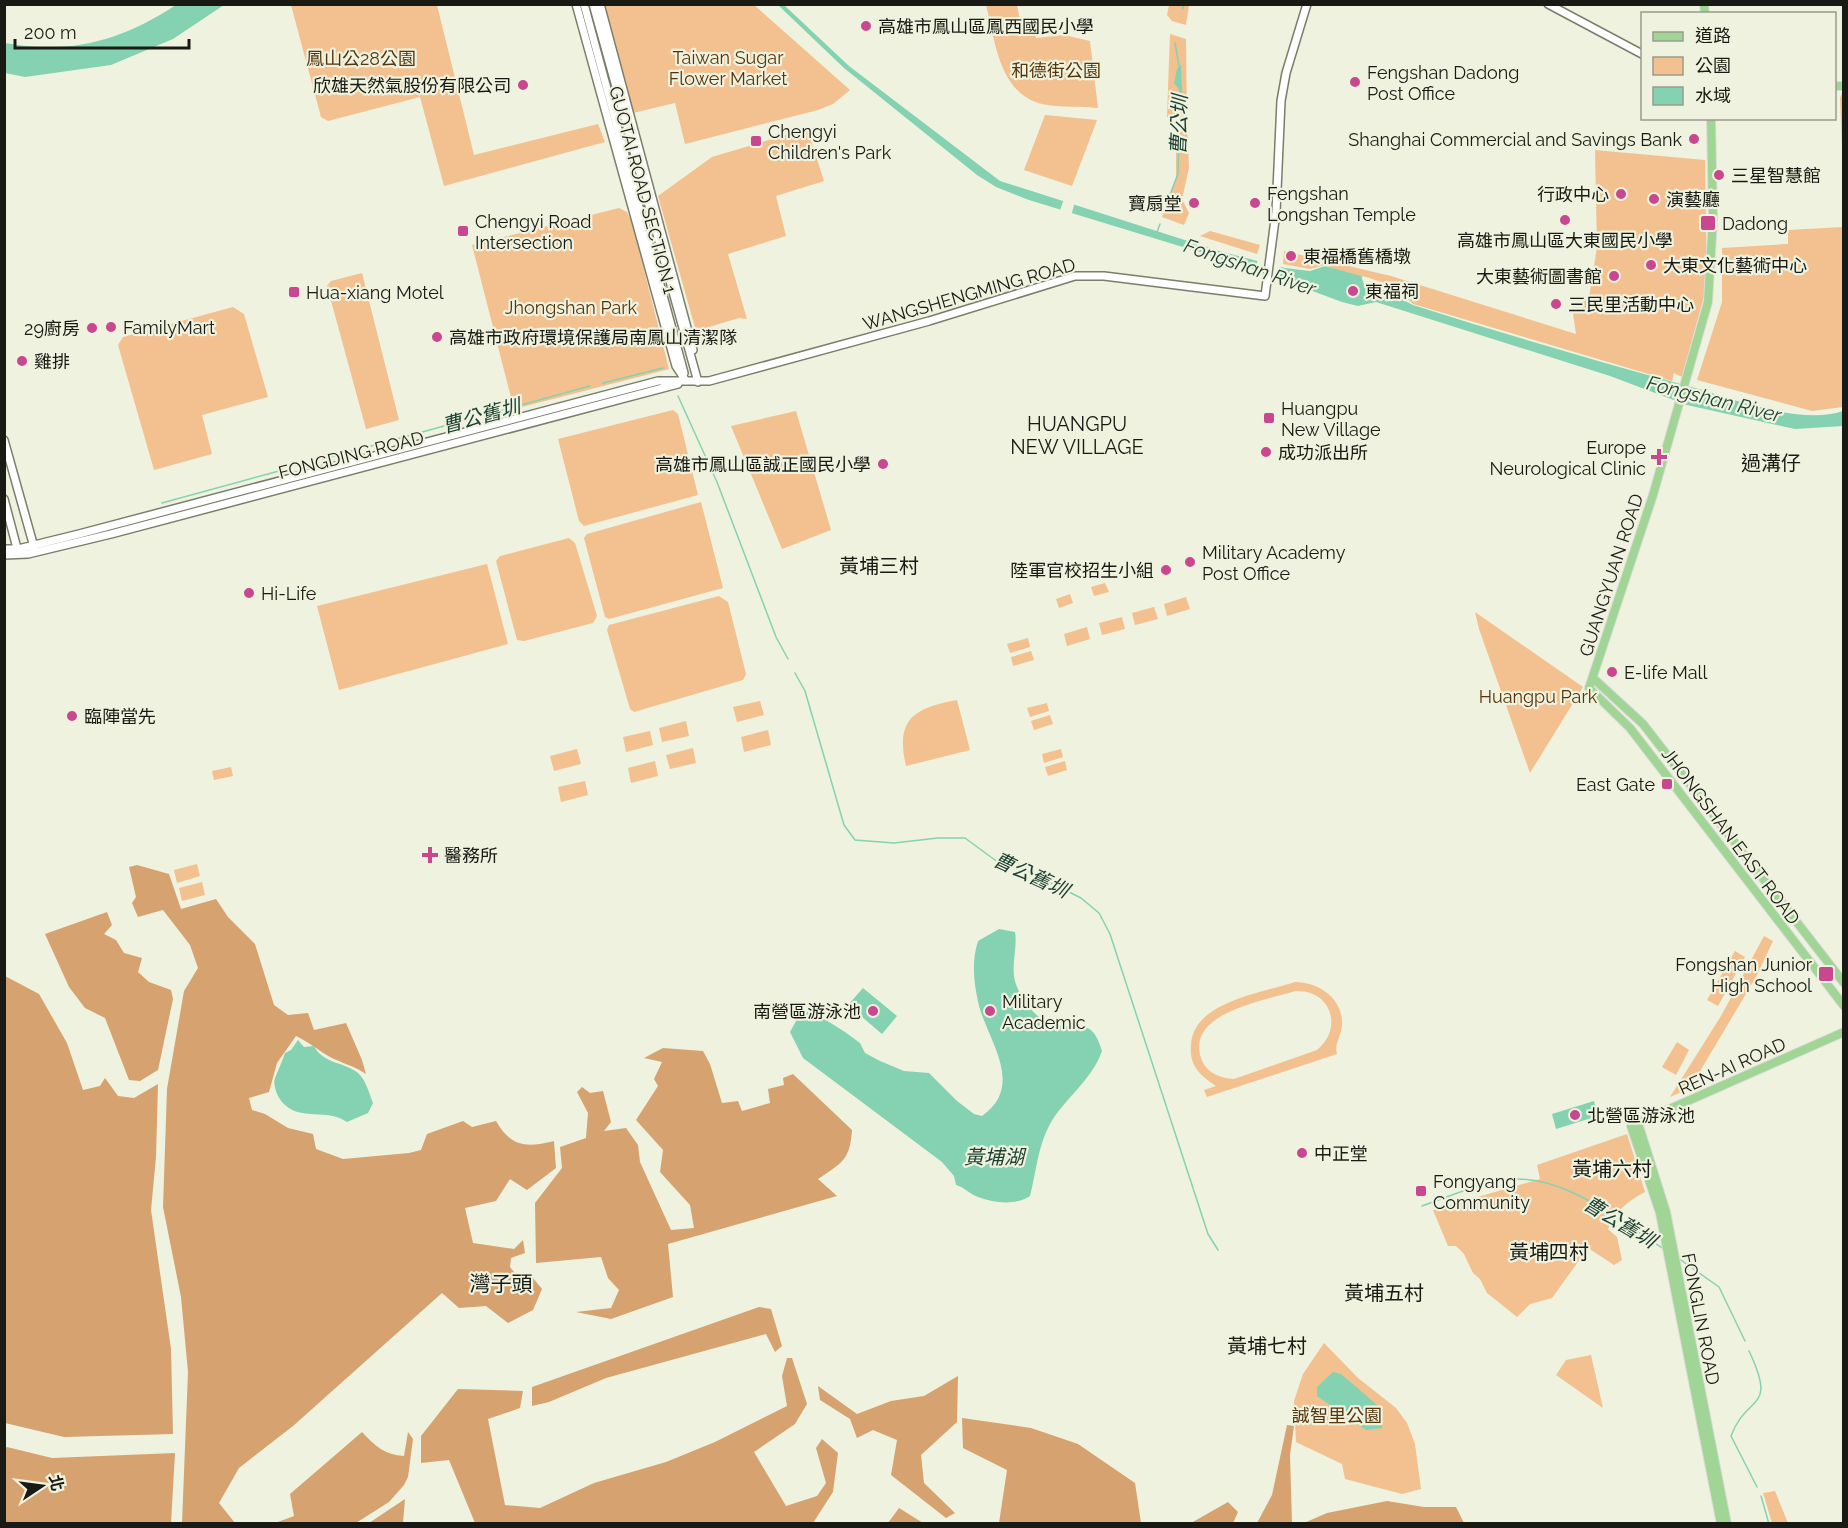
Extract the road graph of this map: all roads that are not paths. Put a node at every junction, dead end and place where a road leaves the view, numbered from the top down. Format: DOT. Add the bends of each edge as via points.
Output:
graph roads {
  1 [pos="576,4"];
  2 [pos="584,4"];
  3 [pos="593,4"];
  4 [pos="600,4"];
  5 [pos="1307,4"];
  6 [pos="1548,4"];
  7 [pos="1641,53"];
  8 [pos="1711,120"];
  9 [pos="657,227"];
  10 [pos="686,381"];
  11 [pos="698,382"];
  12 [pos="4,440"];
  13 [pos="4,500"];
  14 [pos="4,549"];
  15 [pos="34,549"];
  16 [pos="18,552"];
  17 [pos="4,555"];
  18 [pos="1594,678"];
  19 [pos="1589,688"];
  20 [pos="1844,983"];
  21 [pos="1844,1006"];
  22 [pos="1844,1032"];
  23 [pos="1635,1124"];
  24 [pos="1721,1524"];
  25 [pos="1727,1524"];
  1 -- 10 [label="main road, GUOTAI ROAD SECTION 1" via="676,366"];
  2 -- 10 [label="main road, GUOTAI ROAD SECTION 1"];
  3 -- 9 [label="main road"];
  4 -- 9 [label="main road, GUOTAI ROAD SECTION 1"];
  5 -- 11 [label="main road, WANGSHENGMING ROAD" via="1281,101 1272,252 1265,296 1076,276 885,334"];
  6 -- 7 [label="main road"];
  8 -- 18 [label="main road, GUANGYUAN ROAD" via="1708,302 1653,495"];
  9 -- 11 [label="main road"];
  10 -- 11 [label="main road, WANGSHENGMING ROAD"];
  10 -- 15 [label="main road, FONGDING ROAD" via="648,384"];
  12 -- 15 [label="main road"];
  13 -- 16 [label="main road"];
  14 -- 16 [label="main road, FONGDING ROAD"];
  15 -- 16 [label="main road, FONGDING ROAD"];
  16 -- 17 [label="main road, FONGDING ROAD"];
  18 -- 19 [label="main road, GUANGYUAN ROAD"];
  18 -- 20 [label="main road, JHONGSHAN EAST ROAD" via="1643,724"];
  19 -- 21 [label="main road, JHONGSHAN EAST ROAD" via="1630,728"];
  22 -- 23 [label="main road, REN-AI ROAD"];
  23 -- 24 [label="main road, FONGLIN ROAD" via="1660,1213"];
  23 -- 25 [label="main road, FONGLIN ROAD" via="1666,1212"];
}
